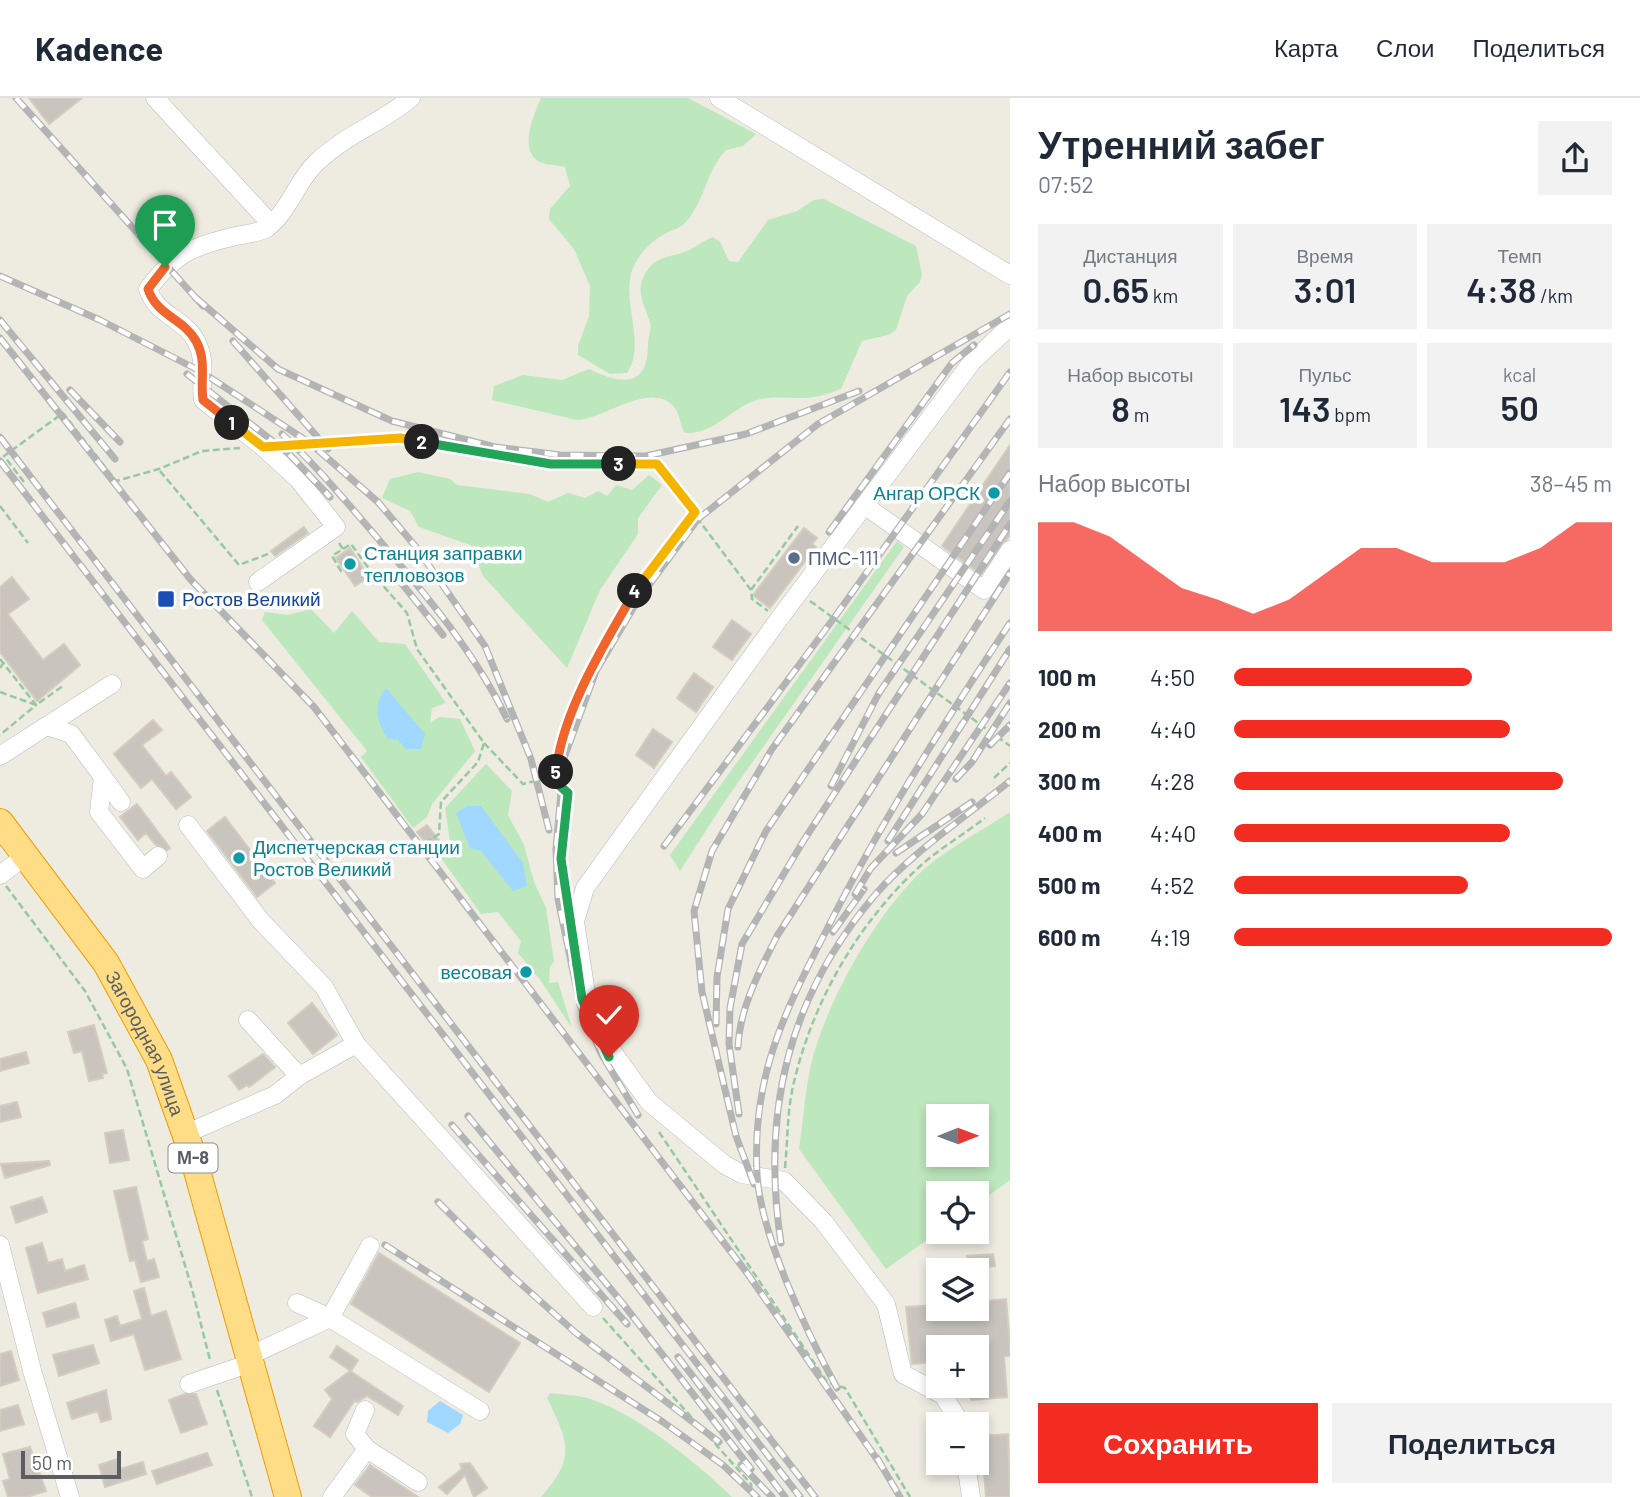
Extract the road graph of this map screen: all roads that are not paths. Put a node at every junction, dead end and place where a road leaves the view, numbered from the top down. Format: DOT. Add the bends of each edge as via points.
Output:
graph roads {
  1 [pos="155,98"];
  2 [pos="411,98"];
  3 [pos="719,98"];
  4 [pos="271,223"];
  5 [pos="1010,275"];
  6 [pos="1010,326"];
  7 [pos="864,505"];
  8 [pos="311,544"];
  9 [pos="1010,550"];
  10 [pos="322,560"];
  11 [pos="258,582"];
  12 [pos="112,684"];
  13 [pos="47,726"];
  14 [pos="0,756"];
  15 [pos="103,777"];
  16 [pos="121,802"];
  17 [pos="0,822"];
  18 [pos="188,825"];
  19 [pos="158,856"];
  20 [pos="4,865"];
  21 [pos="248,1020"];
  22 [pos="356,1044"];
  23 [pos="299,1076"];
  24 [pos="185,1134"];
  25 [pos="0,1245"];
  26 [pos="370,1246"];
  27 [pos="296,1303"];
  28 [pos="593,1307"];
  29 [pos="330,1318"];
  30 [pos="233,1367"];
  31 [pos="189,1384"];
  32 [pos="365,1410"];
  33 [pos="480,1410"];
  34 [pos="954,1412"];
  35 [pos="368,1449"];
  36 [pos="968,1475"];
  37 [pos="418,1482"];
  38 [pos="70,1497"];
  39 [pos="274,1497"];
  40 [pos="288,1497"];
  41 [pos="332,1497"];
  42 [pos="971,1497"];
  1 -- 4 [label="street"];
  2 -- 4 [label="street" via="313,165 290,203"];
  3 -- 5 [label="street"];
  4 -- 8 [label="street" via="265,229 180,254 148,289 153,303 195,338 205,364 203,400 298,480 336,527"];
  6 -- 7 [label="street" via="972,362"];
  7 -- 9 [label="street" via="984,590"];
  7 -- 34 [label="street" via="585,888 575,921 587,1000 614,1054 649,1102 725,1165 742,1174 784,1181 824,1222 886,1304 903,1374 943,1395"];
  8 -- 10 [label="street"];
  8 -- 11 [label="street"];
  12 -- 13 [label="street"];
  13 -- 14 [label="street"];
  13 -- 15 [label="street" via="71,734"];
  15 -- 16 [label="street"];
  15 -- 19 [label="street" via="99,812 143,869"];
  17 -- 24 [label="highway, Загородная улица / М-8" via="80,925 120,986 159,1060"];
  18 -- 22 [label="street" via="261,921 324,987"];
  20 -- 30 [label="highway, Загородная улица / М-8" via="93,965 148,1066 179,1158"];
  21 -- 23 [label="street"];
  22 -- 23 [label="street"];
  22 -- 28 [label="street"];
  23 -- 24 [label="street" via="275,1095"];
  24 -- 30 [label="highway, Загородная улица / М-8"];
  25 -- 38 [label="street"];
  26 -- 29 [label="street"];
  27 -- 29 [label="street"];
  29 -- 30 [label="street"];
  29 -- 33 [label="street"];
  30 -- 31 [label="street"];
  30 -- 39 [label="highway, Загородная улица / М-8"];
  30 -- 40 [label="highway, Загородная улица / М-8"];
  32 -- 35 [label="street" via="355,1434"];
  35 -- 37 [label="street"];
  35 -- 41 [label="street"];
  36 -- 42 [label="street"];
}
